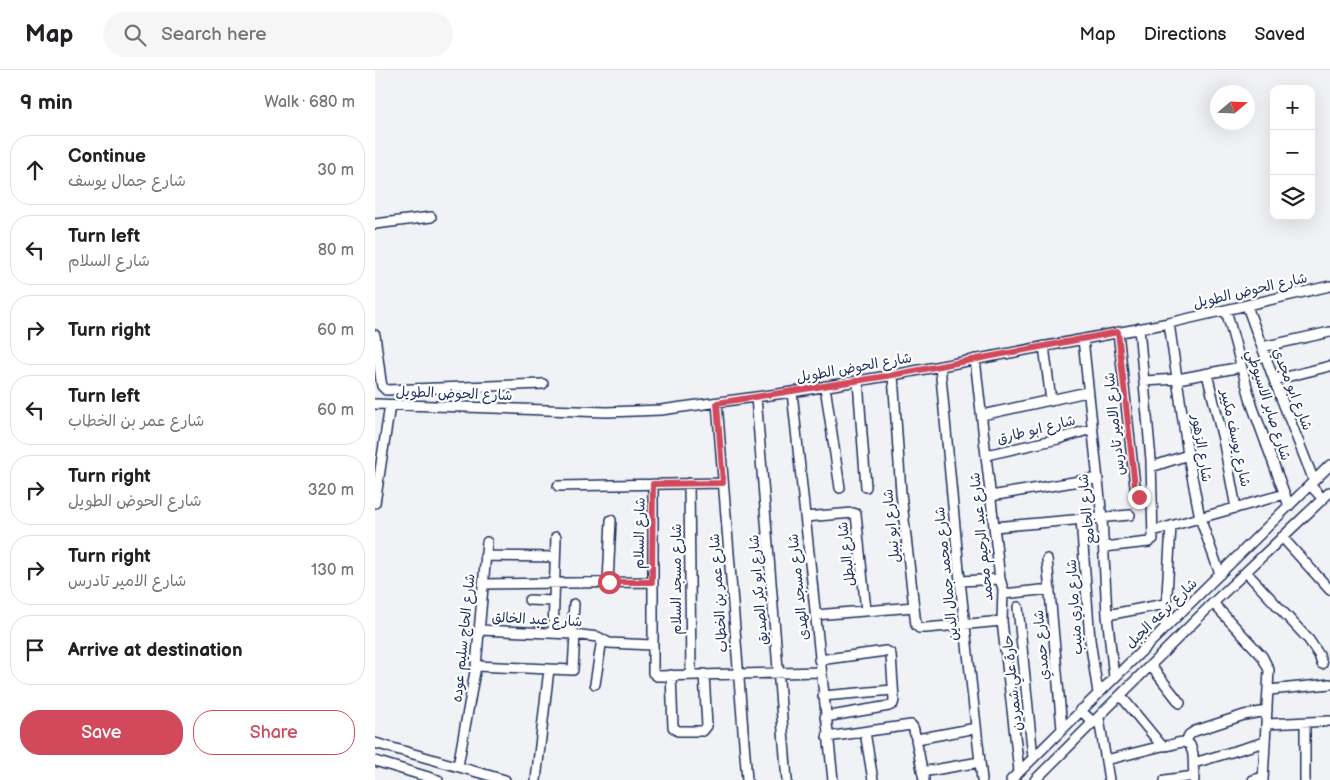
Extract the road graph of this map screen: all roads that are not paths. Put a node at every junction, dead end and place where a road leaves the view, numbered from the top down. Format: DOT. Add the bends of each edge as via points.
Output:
graph roads {
  1 [pos="431,217"];
  2 [pos="375,224"];
  3 [pos="1330,286"];
  4 [pos="1247,306"];
  5 [pos="1226,310"];
  6 [pos="1169,323"];
  7 [pos="1139,328"];
  8 [pos="1118,332"];
  9 [pos="1330,332"];
  10 [pos="375,335"];
  11 [pos="1083,339"];
  12 [pos="1044,346"];
  13 [pos="1262,347"];
  14 [pos="975,359"];
  15 [pos="377,363"];
  16 [pos="940,366"];
  17 [pos="1330,366"];
  18 [pos="1241,367"];
  19 [pos="1207,374"];
  20 [pos="893,375"];
  21 [pos="1177,378"];
  22 [pos="1274,380"];
  23 [pos="858,381"];
  24 [pos="1144,381"];
  25 [pos="543,384"];
  26 [pos="825,386"];
  27 [pos="792,392"];
  28 [pos="1087,392"];
  29 [pos="756,397"];
  30 [pos="1051,401"];
  31 [pos="717,403"];
  32 [pos="375,404"];
  33 [pos="390,405"];
  34 [pos="981,415"];
  35 [pos="1091,429"];
  36 [pos="379,455"];
  37 [pos="986,455"];
  38 [pos="1188,455"];
  39 [pos="1330,465"];
  40 [pos="1151,467"];
  41 [pos="1097,478"];
  42 [pos="689,483"];
  43 [pos="723,483"];
  44 [pos="653,484"];
  45 [pos="1313,485"];
  46 [pos="558,486"];
  47 [pos="839,488"];
  48 [pos="866,488"];
  49 [pos="1285,494"];
  50 [pos="1327,495"];
  51 [pos="991,496"];
  52 [pos="1152,496"];
  53 [pos="375,503"];
  54 [pos="1289,506"];
  55 [pos="1236,508"];
  56 [pos="1130,515"];
  57 [pos="805,517"];
  58 [pos="1102,518"];
  59 [pos="1200,518"];
  60 [pos="611,520"];
  61 [pos="1081,520"];
  62 [pos="1171,526"];
  63 [pos="994,528"];
  64 [pos="1153,531"];
  65 [pos="556,537"];
  66 [pos="1282,537"];
  67 [pos="487,542"];
  68 [pos="1104,547"];
  69 [pos="485,556"];
  70 [pos="555,557"];
  71 [pos="1047,559"];
  72 [pos="1246,572"];
  73 [pos="1220,574"];
  74 [pos="1000,579"];
  75 [pos="960,581"];
  76 [pos="609,582"];
  77 [pos="652,582"];
  78 [pos="483,584"];
  79 [pos="554,584"];
  80 [pos="1050,589"];
  81 [pos="1330,590"];
  82 [pos="1003,594"];
  83 [pos="529,600"];
  84 [pos="554,601"];
  85 [pos="1106,603"];
  86 [pos="1213,603"];
  87 [pos="574,604"];
  88 [pos="1165,604"];
  89 [pos="1088,605"];
  90 [pos="1018,606"];
  91 [pos="914,607"];
  92 [pos="866,611"];
  93 [pos="815,615"];
  94 [pos="1107,615"];
  95 [pos="1002,621"];
  96 [pos="964,625"];
  97 [pos="1165,628"];
  98 [pos="479,630"];
  99 [pos="553,633"];
  100 [pos="574,634"];
  101 [pos="602,639"];
  102 [pos="652,645"];
  103 [pos="819,660"];
  104 [pos="1322,664"];
  105 [pos="476,666"];
  106 [pos="1151,666"];
  107 [pos="549,669"];
  108 [pos="821,672"];
  109 [pos="691,674"];
  110 [pos="704,674"];
  111 [pos="738,674"];
  112 [pos="778,674"];
  113 [pos="671,675"];
  114 [pos="1114,677"];
  115 [pos="595,684"];
  116 [pos="1330,684"];
  117 [pos="893,690"];
  118 [pos="1269,690"];
  119 [pos="1098,693"];
  120 [pos="823,696"];
  121 [pos="1121,696"];
  122 [pos="1180,703"];
  123 [pos="1081,710"];
  124 [pos="1267,711"];
  125 [pos="825,717"];
  126 [pos="1096,721"];
  127 [pos="1330,721"];
  128 [pos="1305,722"];
  129 [pos="1267,724"];
  130 [pos="976,728"];
  131 [pos="1062,728"];
  132 [pos="865,732"];
  133 [pos="827,738"];
  134 [pos="917,739"];
  135 [pos="1186,742"];
  136 [pos="1265,742"];
  137 [pos="375,743"];
  138 [pos="1162,746"];
  139 [pos="1033,758"];
  140 [pos="1106,760"];
  141 [pos="375,761"];
  142 [pos="980,762"];
  143 [pos="1193,763"];
  144 [pos="458,766"];
  145 [pos="1019,771"];
  146 [pos="923,776"];
  147 [pos="417,777"];
  148 [pos="1193,778"];
  149 [pos="1263,778"];
  150 [pos="439,780"];
  151 [pos="505,780"];
  152 [pos="536,780"];
  153 [pos="747,780"];
  154 [pos="787,780"];
  155 [pos="833,780"];
  156 [pos="873,780"];
  157 [pos="982,780"];
  158 [pos="1011,780"];
  159 [pos="1035,780"];
  160 [pos="1109,780"];
  161 [pos="1165,780"];
  162 [pos="1253,780"];
  163 [pos="1305,780"];
  1 -- 2 [label="street"];
  3 -- 4 [label="street, شارع الحوض الطويل"];
  4 -- 5 [label="street, شارع الحوض الطويل"];
  4 -- 13 [label="street, شارع ابو مجدي"];
  5 -- 6 [label="street, شارع الحوض الطويل"];
  5 -- 18 [label="street, شارع صابر الاسيوطي"];
  6 -- 7 [label="street, شارع الحوض الطويل"];
  6 -- 21 [label="street, شارع الزهور"];
  7 -- 8 [label="street, شارع الحوض الطويل"];
  7 -- 24 [label="street"];
  8 -- 11 [label="street, شارع الحوض الطويل"];
  8 -- 52 [label="street, شارع الامير تادرس" via="1136,496"];
  9 -- 13 [label="street"];
  10 -- 15 [label="street"];
  11 -- 12 [label="street, شارع الحوض الطويل"];
  11 -- 28 [label="street, شارع الجامع"];
  12 -- 14 [label="street, شارع الحوض الطويل"];
  12 -- 30 [label="street"];
  13 -- 22 [label="street, شارع ابو مجدي"];
  14 -- 16 [label="street, شارع الحوض الطويل"];
  14 -- 34 [label="street, شارع عبد الرحيم محمد"];
  15 -- 25 [label="street" via="382,386 386,390"];
  16 -- 20 [label="street, شارع الحوض الطويل"];
  16 -- 75 [label="street, شارع محمد جمال الدين"];
  17 -- 22 [label="street"];
  18 -- 19 [label="street"];
  18 -- 49 [label="street, شارع صابر الاسيوطي"];
  19 -- 21 [label="street"];
  19 -- 55 [label="street, شارع يوسف مكيير"];
  20 -- 23 [label="street, شارع الحوض الطويل"];
  20 -- 91 [label="street, شارع ابو نبيل" via="901,493"];
  21 -- 24 [label="street"];
  21 -- 38 [label="street, شارع الزهور"];
  22 -- 45 [label="street, شارع ابو مجدي"];
  23 -- 26 [label="street, شارع الحوض الطويل"];
  23 -- 48 [label="street"];
  24 -- 40 [label="street"];
  26 -- 27 [label="street, شارع الحوض الطويل"];
  26 -- 47 [label="street"];
  27 -- 29 [label="street, شارع الحوض الطويل"];
  27 -- 57 [label="street, شارع مسجد الهدى"];
  28 -- 30 [label="street"];
  28 -- 35 [label="street, شارع الجامع"];
  29 -- 31 [label="street, شارع الحوض الطويل"];
  29 -- 112 [label="street, شارع ابو بكر الصديق"];
  30 -- 34 [label="street"];
  31 -- 33 [label="street, شارع الحوض الطويل" via="625,412"];
  31 -- 43 [label="street, شارع عمر بن الخطاب"];
  32 -- 33 [label="street, شارع الحوض الطويل"];
  33 -- 36 [label="street"];
  34 -- 37 [label="street, شارع عبد الرحيم محمد"];
  35 -- 37 [label="street, شارع ابو طارق"];
  35 -- 41 [label="street, شارع الجامع"];
  36 -- 53 [label="street"];
  37 -- 51 [label="street, شارع عبد الرحيم محمد"];
  38 -- 40 [label="street"];
  38 -- 59 [label="street, شارع الزهور"];
  39 -- 45 [label="street, شارع ترعه الجبل"];
  40 -- 52 [label="street"];
  41 -- 51 [label="street"];
  41 -- 58 [label="street, شارع الجامع"];
  42 -- 43 [label="street"];
  42 -- 44 [label="street"];
  42 -- 109 [label="street, شارع مسجد السلام"];
  43 -- 111 [label="street, شارع عمر بن الخطاب"];
  44 -- 46 [label="street"];
  44 -- 77 [label="street, شارع السلام"];
  45 -- 50 [label="street"];
  45 -- 54 [label="street, شارع ترعه الجبل"];
  49 -- 54 [label="street, شارع صابر الاسيوطي"];
  49 -- 55 [label="street"];
  50 -- 66 [label="street"];
  51 -- 63 [label="street, شارع عبد الرحيم محمد"];
  52 -- 64 [label="street"];
  54 -- 73 [label="street, شارع ترعه الجبل"];
  55 -- 59 [label="street"];
  56 -- 58 [label="street"];
  57 -- 92 [label="street, شارع البطل" via="856,514"];
  57 -- 93 [label="street, شارع مسجد الهدى"];
  58 -- 61 [label="street"];
  58 -- 68 [label="street, شارع الجامع"];
  59 -- 62 [label="street"];
  59 -- 73 [label="street, شارع الزهور"];
  60 -- 76 [label="street"];
  61 -- 63 [label="street"];
  61 -- 89 [label="street, شارع ماري منيب"];
  62 -- 64 [label="street"];
  62 -- 88 [label="street"];
  63 -- 74 [label="street, شارع عبد الرحيم محمد"];
  64 -- 68 [label="street" via="1151,542"];
  65 -- 70 [label="street"];
  66 -- 72 [label="street"];
  66 -- 81 [label="street"];
  67 -- 69 [label="street, شارع الحاج سليم عوده"];
  68 -- 85 [label="street, شارع الجامع"];
  69 -- 70 [label="street"];
  69 -- 78 [label="street, شارع الحاج سليم عوده"];
  70 -- 79 [label="street"];
  71 -- 80 [label="street, شارع حمدي"];
  72 -- 86 [label="street"];
  72 -- 104 [label="street" via="1309,640"];
  73 -- 97 [label="street, شارع ترعه الجبل"];
  74 -- 75 [label="street"];
  74 -- 82 [label="street, شارع عبد الرحيم محمد"];
  75 -- 96 [label="street, شارع محمد جمال الدين"];
  76 -- 77 [label="street"];
  76 -- 79 [label="street"];
  77 -- 102 [label="street, شارع السلام"];
  78 -- 79 [label="street"];
  78 -- 98 [label="street, شارع الحاج سليم عوده"];
  79 -- 84 [label="street"];
  80 -- 82 [label="street"];
  80 -- 131 [label="street, شارع حمدي"];
  82 -- 95 [label="street, شارع عبد الرحيم محمد"];
  83 -- 84 [label="street"];
  84 -- 99 [label="street"];
  85 -- 89 [label="street"];
  85 -- 94 [label="street, شارع الجامع"];
  86 -- 106 [label="street"];
  86 -- 118 [label="street" via="1266,662"];
  87 -- 100 [label="street"];
  88 -- 94 [label="street"];
  88 -- 97 [label="street"];
  89 -- 119 [label="street, شارع ماري منيب"];
  90 -- 139 [label="street, حارة علي شمردن"];
  91 -- 92 [label="street"];
  91 -- 96 [label="street, شارع ابو نبيل" via="919,628"];
  92 -- 93 [label="street"];
  93 -- 103 [label="street, شارع مسجد الهدى"];
  94 -- 114 [label="street, شارع الجامع"];
  95 -- 96 [label="street"];
  95 -- 145 [label="street, شارع عبد الرحيم محمد"];
  96 -- 130 [label="street, شارع محمد جمال الدين"];
  97 -- 114 [label="street, شارع ترعه الجبل"];
  98 -- 99 [label="street, شارع عبد الخالق"];
  98 -- 105 [label="street, شارع الحاج سليم عوده"];
  99 -- 100 [label="street, شارع عبد الخالق"];
  100 -- 101 [label="street, شارع عبد الخالق"];
  100 -- 107 [label="street" via="574,670"];
  101 -- 102 [label="street, شارع عبد الخالق" via="609,644"];
  101 -- 115 [label="street"];
  102 -- 113 [label="street, شارع السلام" via="652,671 657,676"];
  103 -- 108 [label="street, شارع مسجد الهدى"];
  103 -- 117 [label="street" via="888,651"];
  105 -- 107 [label="street"];
  105 -- 144 [label="street, شارع الحاج سليم عوده"];
  106 -- 121 [label="street"];
  106 -- 122 [label="street"];
  107 -- 152 [label="street"];
  108 -- 112 [label="street"];
  108 -- 120 [label="street, شارع مسجد الهدى"];
  109 -- 110 [label="street"];
  109 -- 113 [label="street"];
  110 -- 111 [label="street"];
  110 -- 113 [label="street" via="707,726 703,731 678,731 673,727"];
  111 -- 112 [label="street"];
  111 -- 153 [label="street, شارع عمر بن الخطاب"];
  112 -- 154 [label="street, شارع ابو بكر الصديق"];
  114 -- 119 [label="street, شارع ترعه الجبل"];
  116 -- 118 [label="street"];
  117 -- 120 [label="street"];
  117 -- 125 [label="street" via="891,706"];
  118 -- 124 [label="street"];
  119 -- 123 [label="street, شارع ترعه الجبل"];
  120 -- 125 [label="street, شارع مسجد الهدى"];
  121 -- 126 [label="street"];
  121 -- 138 [label="street"];
  123 -- 126 [label="street"];
  123 -- 131 [label="street, شارع ترعه الجبل"];
  124 -- 129 [label="street"];
  124 -- 135 [label="street" via="1195,731"];
  125 -- 133 [label="street, شارع مسجد الهدى"];
  126 -- 140 [label="street"];
  126 -- 159 [label="street"];
  127 -- 128 [label="street"];
  128 -- 129 [label="street"];
  128 -- 163 [label="street"];
  129 -- 136 [label="street"];
  130 -- 134 [label="street"];
  130 -- 142 [label="street, شارع محمد جمال الدين"];
  131 -- 139 [label="street, شارع ترعه الجبل"];
  132 -- 133 [label="street"];
  132 -- 134 [label="street" via="911,725"];
  132 -- 156 [label="street"];
  133 -- 155 [label="street, شارع مسجد الهدى"];
  134 -- 146 [label="street"];
  135 -- 138 [label="street"];
  135 -- 143 [label="street" via="1192,750"];
  136 -- 143 [label="street"];
  136 -- 149 [label="street"];
  137 -- 144 [label="street"];
  138 -- 140 [label="street"];
  139 -- 145 [label="street, شارع ترعه الجبل"];
  140 -- 160 [label="street"];
  141 -- 147 [label="street"];
  142 -- 146 [label="street"];
  142 -- 157 [label="street, شارع محمد جمال الدين"];
  143 -- 148 [label="street"];
  144 -- 151 [label="street"];
  145 -- 158 [label="street, شارع ترعه الجبل"];
  147 -- 150 [label="street"];
  148 -- 161 [label="street"];
  149 -- 162 [label="street"];
}
